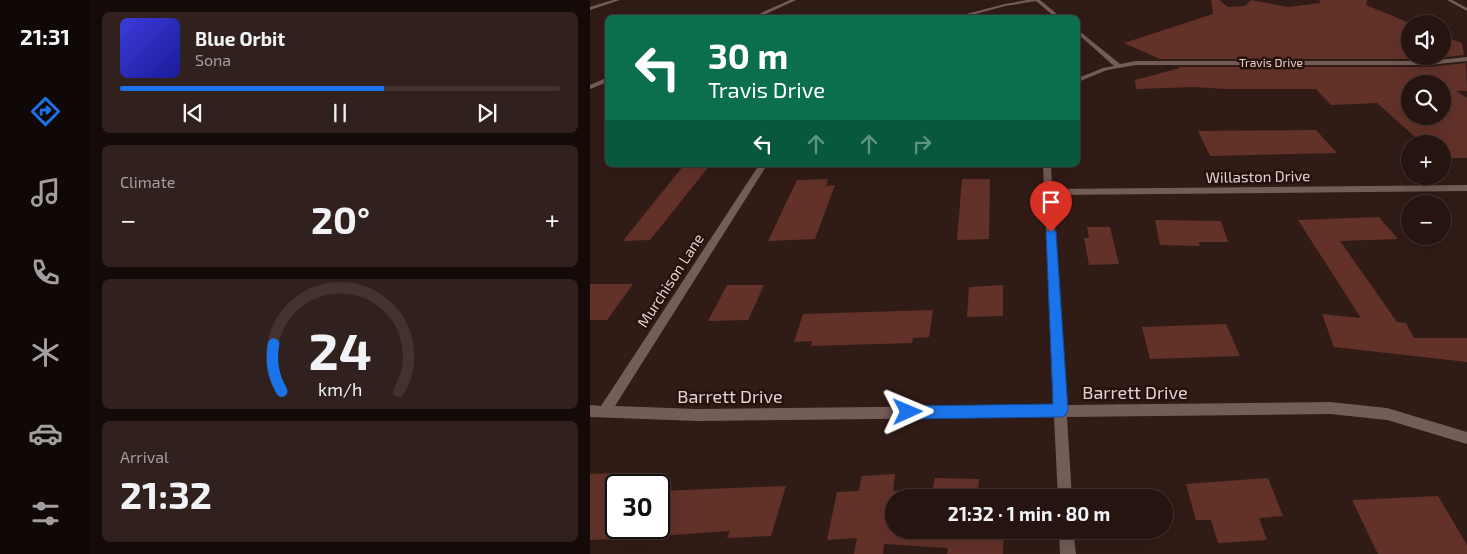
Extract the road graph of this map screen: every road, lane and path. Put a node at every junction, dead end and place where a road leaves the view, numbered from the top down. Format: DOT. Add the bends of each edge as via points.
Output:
graph roads {
  1 [pos="618,0"];
  2 [pos="794,0"];
  3 [pos="1037,0"];
  4 [pos="1449,0"];
  5 [pos="590,9"];
  6 [pos="1467,10"];
  7 [pos="759,15"];
  8 [pos="965,15"];
  9 [pos="1056,15"];
  10 [pos="1080,34"];
  11 [pos="1467,59"];
  12 [pos="1118,66"];
  13 [pos="1080,79"];
  14 [pos="605,80"];
  15 [pos="590,87"];
  16 [pos="762,167"];
  17 [pos="1047,167"];
  18 [pos="1467,188"];
  19 [pos="1049,192"];
  20 [pos="1061,410"];
  21 [pos="590,411"];
  22 [pos="604,412"];
  23 [pos="1467,438"];
  24 [pos="1065,489"];
  25 [pos="1067,539"];
  26 [pos="1068,554"];
  1 -- 5 [label="street"];
  2 -- 7 [label="street"];
  3 -- 8 [label="street"];
  3 -- 9 [label="street"];
  4 -- 6 [label="street"];
  10 -- 12 [label="street"];
  11 -- 12 [label="street, Travis Drive" via="1428,63 1151,63"];
  12 -- 13 [label="street, Travis Drive"];
  14 -- 15 [label="street"];
  16 -- 22 [label="street, Murchison Lane"];
  17 -- 19 [label="street"];
  18 -- 19 [label="street, Willaston Drive"];
  19 -- 20 [label="street"];
  20 -- 22 [label="street, Barrett Drive" via="698,415"];
  20 -- 23 [label="street, Barrett Drive" via="1330,408 1387,414"];
  20 -- 24 [label="street"];
  21 -- 22 [label="street, Barrett Drive"];
  25 -- 26 [label="street"];
}
